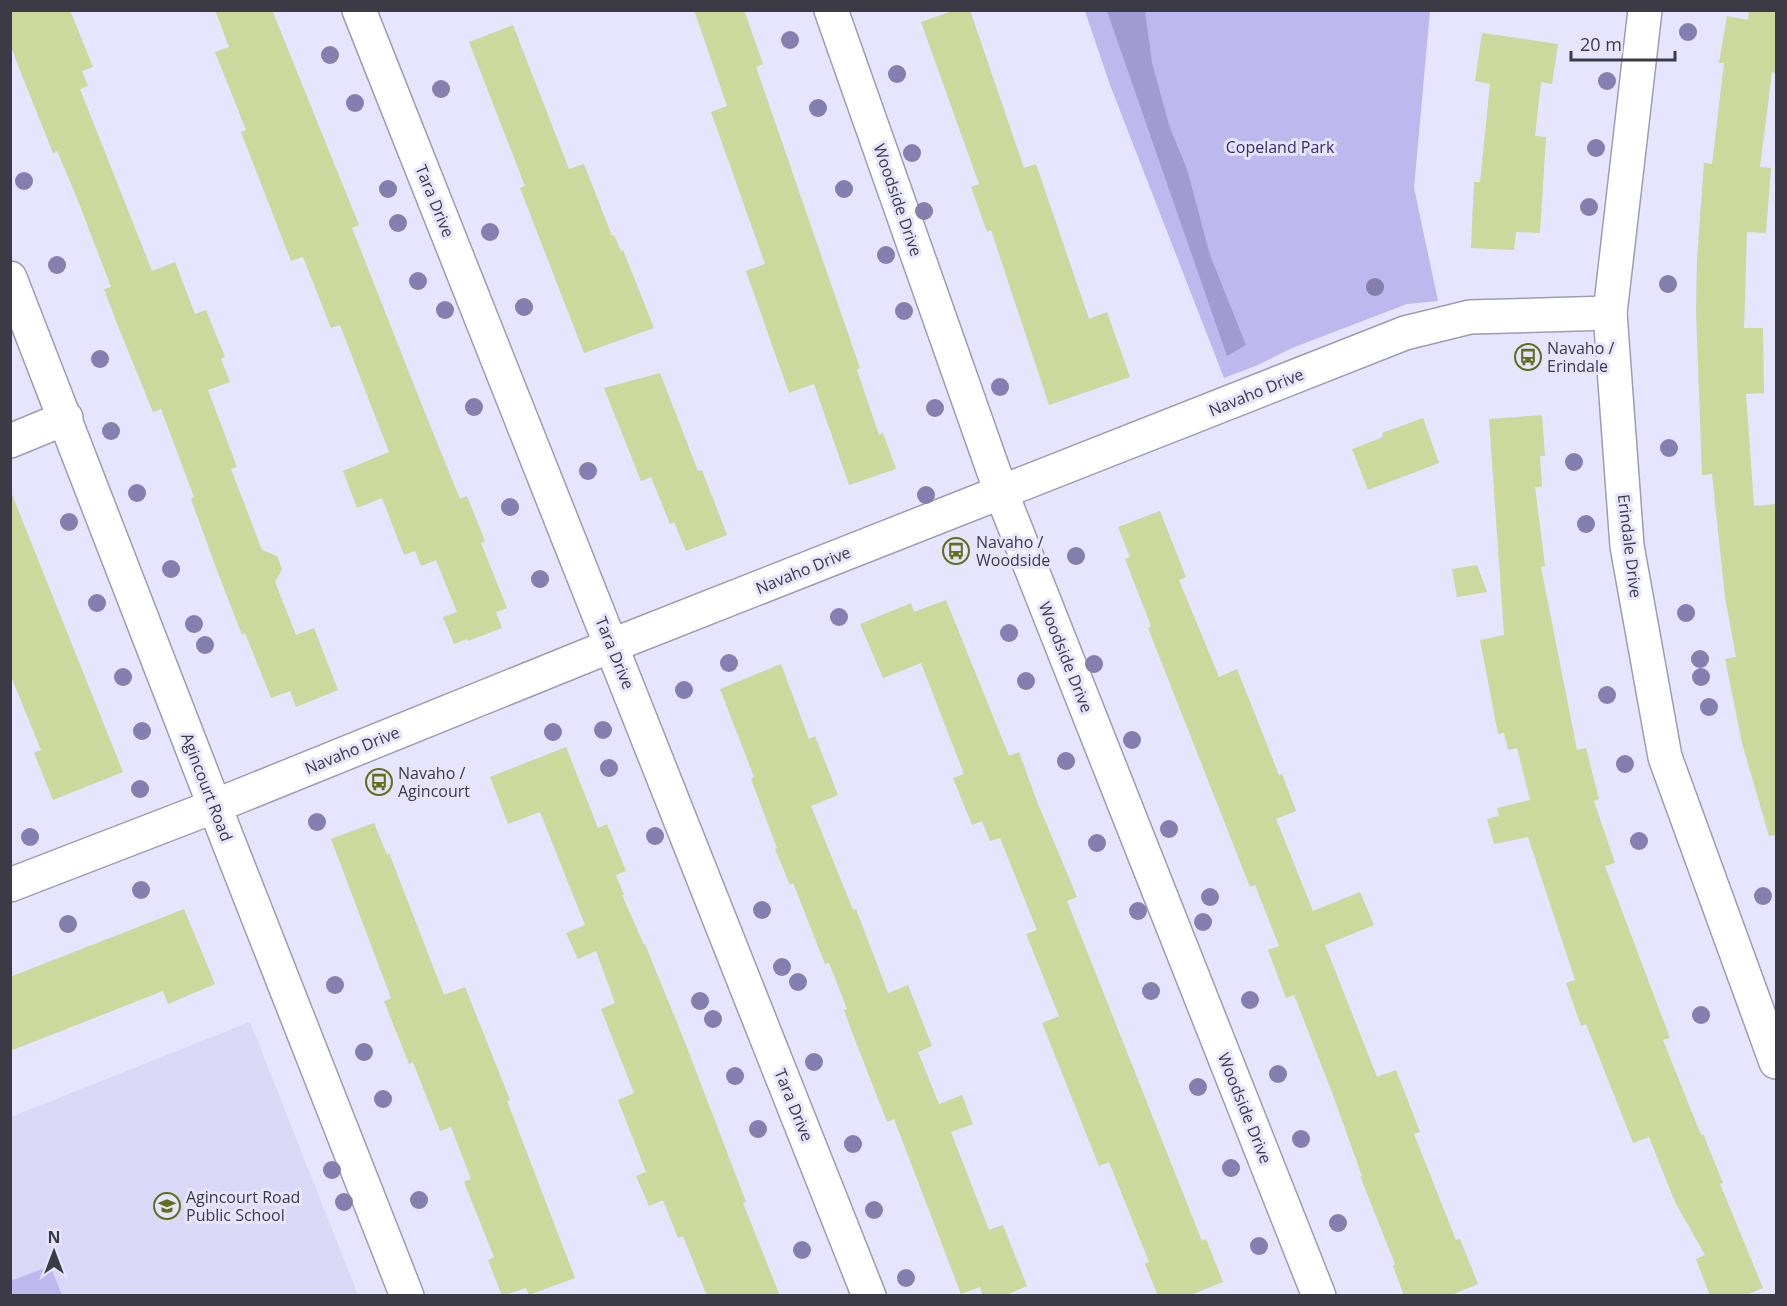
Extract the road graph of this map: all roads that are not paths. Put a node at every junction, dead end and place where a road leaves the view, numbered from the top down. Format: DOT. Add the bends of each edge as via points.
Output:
graph roads {
  1 [pos="359,10"];
  2 [pos="831,10"];
  3 [pos="1645,10"];
  4 [pos="10,278"];
  5 [pos="1610,313"];
  6 [pos="66,418"];
  7 [pos="10,441"];
  8 [pos="1001,492"];
  9 [pos="613,645"];
  10 [pos="215,806"];
  11 [pos="10,885"];
  12 [pos="1776,1062"];
  13 [pos="407,1296"];
  14 [pos="869,1296"];
  15 [pos="1319,1296"];
  1 -- 9 [label="street, Tara Drive"];
  2 -- 8 [label="street, Woodside Drive"];
  3 -- 5 [label="street, Erindale Drive"];
  4 -- 6 [label="street, Agincourt Road"];
  5 -- 8 [label="street, Navaho Drive" via="1470,317 1405,333"];
  5 -- 12 [label="street, Erindale Drive" via="1627,546 1665,757"];
  6 -- 7 [label="street"];
  6 -- 10 [label="street, Agincourt Road"];
  8 -- 9 [label="street, Navaho Drive"];
  8 -- 15 [label="street, Woodside Drive"];
  9 -- 10 [label="street, Navaho Drive"];
  9 -- 14 [label="street, Tara Drive"];
  10 -- 11 [label="street, Navaho Drive"];
  10 -- 13 [label="street, Agincourt Road"];
}
